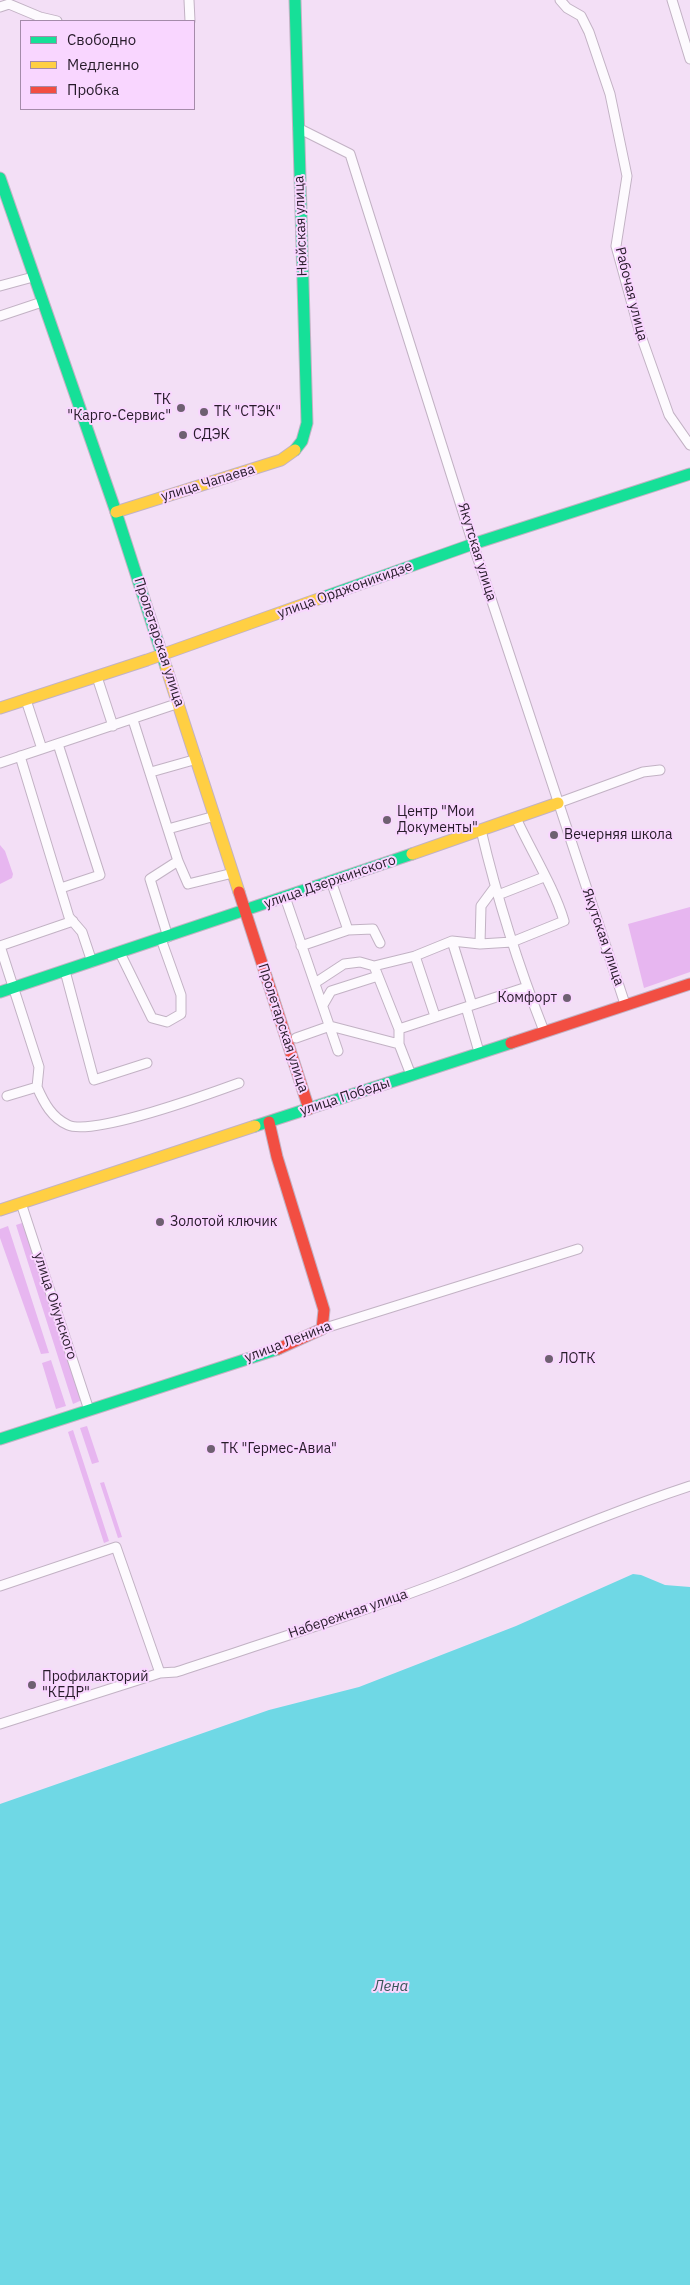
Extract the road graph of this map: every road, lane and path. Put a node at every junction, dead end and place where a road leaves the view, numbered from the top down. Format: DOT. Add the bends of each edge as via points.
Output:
graph roads {
  1 [pos="189,0"];
  2 [pos="295,0"];
  3 [pos="560,0"];
  4 [pos="672,0"];
  5 [pos="6,3"];
  6 [pos="53,20"];
  7 [pos="190,20"];
  8 [pos="690,59"];
  9 [pos="298,128"];
  10 [pos="0,178"];
  11 [pos="2,192"];
  12 [pos="33,277"];
  13 [pos="0,286"];
  14 [pos="42,302"];
  15 [pos="0,316"];
  16 [pos="690,445"];
  17 [pos="297,449"];
  18 [pos="690,474"];
  19 [pos="116,512"];
  20 [pos="473,544"];
  21 [pos="163,654"];
  22 [pos="97,677"];
  23 [pos="26,700"];
  24 [pos="179,704"];
  25 [pos="0,708"];
  26 [pos="133,720"];
  27 [pos="113,726"];
  28 [pos="58,744"];
  29 [pos="42,749"];
  30 [pos="20,756"];
  31 [pos="197,759"];
  32 [pos="0,763"];
  33 [pos="660,770"];
  34 [pos="151,772"];
  35 [pos="558,803"];
  36 [pos="215,816"];
  37 [pos="516,818"];
  38 [pos="168,829"];
  39 [pos="481,830"];
  40 [pos="178,861"];
  41 [pos="233,872"];
  42 [pos="544,878"];
  43 [pos="332,881"];
  44 [pos="61,888"];
  45 [pos="496,891"];
  46 [pos="285,897"];
  47 [pos="246,911"];
  48 [pos="73,921"];
  49 [pos="348,930"];
  50 [pos="164,938"];
  51 [pos="452,941"];
  52 [pos="512,942"];
  53 [pos="380,943"];
  54 [pos="480,944"];
  55 [pos="0,946"];
  56 [pos="301,946"];
  57 [pos="120,953"];
  58 [pos="415,956"];
  59 [pos="92,962"];
  60 [pos="374,966"];
  61 [pos="65,971"];
  62 [pos="378,976"];
  63 [pos="315,983"];
  64 [pos="690,984"];
  65 [pos="14,988"];
  66 [pos="527,988"];
  67 [pos="0,992"];
  68 [pos="625,1004"];
  69 [pos="323,1005"];
  70 [pos="469,1006"];
  71 [pos="435,1016"];
  72 [pos="330,1026"];
  73 [pos="399,1029"];
  74 [pos="544,1031"];
  75 [pos="296,1038"];
  76 [pos="399,1044"];
  77 [pos="338,1051"];
  78 [pos="479,1052"];
  79 [pos="148,1063"];
  80 [pos="411,1075"];
  81 [pos="239,1083"];
  82 [pos="37,1087"];
  83 [pos="7,1096"];
  84 [pos="309,1109"];
  85 [pos="269,1122"];
  86 [pos="21,1203"];
  87 [pos="0,1210"];
  88 [pos="578,1249"];
  89 [pos="322,1329"];
  90 [pos="89,1410"];
  91 [pos="0,1439"];
  92 [pos="690,1486"];
  93 [pos="0,1586"];
  94 [pos="160,1673"];
  95 [pos="0,1724"];
  1 -- 7 [label="street"];
  2 -- 9 [label="main road, Нюйская улица"];
  3 -- 16 [label="street, Рабочая улица" via="581,16 610,94 627,176 616,246 640,333 669,415"];
  4 -- 8 [label="street"];
  5 -- 6 [label="street"];
  9 -- 17 [label="main road, Нюйская улица" via="307,423"];
  9 -- 20 [label="street, Якутская улица" via="350,154"];
  10 -- 11 [label="main road, Пролетарская улица"];
  11 -- 12 [label="main road, Пролетарская улица"];
  12 -- 13 [label="street"];
  12 -- 14 [label="main road, Пролетарская улица"];
  14 -- 15 [label="street"];
  14 -- 19 [label="main road, Пролетарская улица"];
  17 -- 19 [label="main road, улица Чапаева" via="282,460"];
  18 -- 20 [label="main road, улица Орджоникидзе"];
  19 -- 21 [label="main road, Пролетарская улица"];
  20 -- 21 [label="main road, улица Орджоникидзе"];
  20 -- 35 [label="street, Якутская улица"];
  21 -- 22 [label="main road, улица Орджоникидзе"];
  21 -- 24 [label="main road, Пролетарская улица"];
  22 -- 23 [label="main road, улица Орджоникидзе"];
  22 -- 27 [label="street"];
  23 -- 25 [label="main road, улица Орджоникидзе"];
  23 -- 29 [label="street"];
  24 -- 26 [label="street" via="142,714"];
  24 -- 31 [label="main road, Пролетарская улица"];
  26 -- 27 [label="street"];
  26 -- 34 [label="street"];
  27 -- 28 [label="street"];
  28 -- 29 [label="street"];
  28 -- 44 [label="street" via="100,874"];
  29 -- 30 [label="street"];
  30 -- 32 [label="street"];
  30 -- 44 [label="street"];
  31 -- 34 [label="street"];
  31 -- 36 [label="main road, Пролетарская улица"];
  33 -- 35 [label="street, улица Дзержинского" via="643,772"];
  34 -- 38 [label="street"];
  35 -- 37 [label="main road, улица Дзержинского"];
  35 -- 68 [label="street, Якутская улица"];
  36 -- 38 [label="street"];
  36 -- 41 [label="main road, Пролетарская улица"];
  37 -- 39 [label="main road, улица Дзержинского"];
  37 -- 42 [label="street"];
  38 -- 40 [label="street"];
  39 -- 43 [label="main road, улица Дзержинского"];
  39 -- 45 [label="street"];
  40 -- 41 [label="street" via="188,884"];
  40 -- 50 [label="street" via="150,879"];
  41 -- 47 [label="main road, Пролетарская улица"];
  42 -- 45 [label="street"];
  42 -- 52 [label="street" via="556,895 564,921"];
  43 -- 46 [label="main road, улица Дзержинского"];
  43 -- 49 [label="street"];
  44 -- 48 [label="street"];
  45 -- 52 [label="street"];
  45 -- 54 [label="street" via="481,906"];
  46 -- 47 [label="main road, улица Дзержинского"];
  46 -- 56 [label="street"];
  47 -- 50 [label="main road, улица Дзержинского"];
  47 -- 84 [label="main road, Пролетарская улица"];
  48 -- 55 [label="street"];
  48 -- 59 [label="street" via="82,932"];
  49 -- 53 [label="street" via="373,929"];
  49 -- 56 [label="street"];
  50 -- 57 [label="main road, улица Дзержинского"];
  50 -- 57 [label="street" via="181,995 180,1014 167,1022 152,1018"];
  51 -- 54 [label="street"];
  51 -- 58 [label="street"];
  51 -- 70 [label="street"];
  52 -- 54 [label="street"];
  52 -- 66 [label="street"];
  55 -- 65 [label="street"];
  56 -- 63 [label="street"];
  57 -- 59 [label="main road, улица Дзержинского"];
  58 -- 60 [label="street"];
  58 -- 71 [label="street"];
  59 -- 61 [label="main road, улица Дзержинского"];
  60 -- 62 [label="street"];
  60 -- 63 [label="street" via="360,962 344,964"];
  61 -- 65 [label="main road, улица Дзержинского"];
  61 -- 79 [label="street" via="94,1080"];
  62 -- 69 [label="street" via="331,991"];
  62 -- 73 [label="street"];
  63 -- 69 [label="street"];
  64 -- 68 [label="main road, улица Победы"];
  65 -- 67 [label="main road, улица Дзержинского"];
  65 -- 82 [label="street" via="39,1067"];
  66 -- 70 [label="street"];
  66 -- 74 [label="street"];
  68 -- 74 [label="main road, улица Победы"];
  69 -- 72 [label="street"];
  70 -- 71 [label="street"];
  70 -- 78 [label="street"];
  71 -- 73 [label="street"];
  72 -- 75 [label="street"];
  72 -- 76 [label="street"];
  72 -- 77 [label="street"];
  73 -- 76 [label="street"];
  74 -- 78 [label="main road, улица Победы"];
  76 -- 80 [label="street"];
  78 -- 80 [label="main road, улица Победы"];
  80 -- 84 [label="main road, улица Победы"];
  81 -- 82 [label="street" via="151,1112 86,1128 69,1126 57,1118 45,1105"];
  82 -- 83 [label="street"];
  84 -- 85 [label="main road, улица Победы"];
  85 -- 86 [label="main road, улица Победы"];
  85 -- 89 [label="main road" via="276,1158 323,1301"];
  86 -- 87 [label="main road, улица Победы"];
  86 -- 90 [label="street, улица Ойунского"];
  88 -- 89 [label="street, улица Ленина"];
  89 -- 90 [label="main road, улица Ленина" via="283,1346"];
  90 -- 91 [label="main road, улица Ленина"];
  92 -- 94 [label="street, Набережная улица" via="330,1621 176,1672"];
  93 -- 94 [label="street" via="116,1547"];
  94 -- 95 [label="street, Набережная улица"];
}
